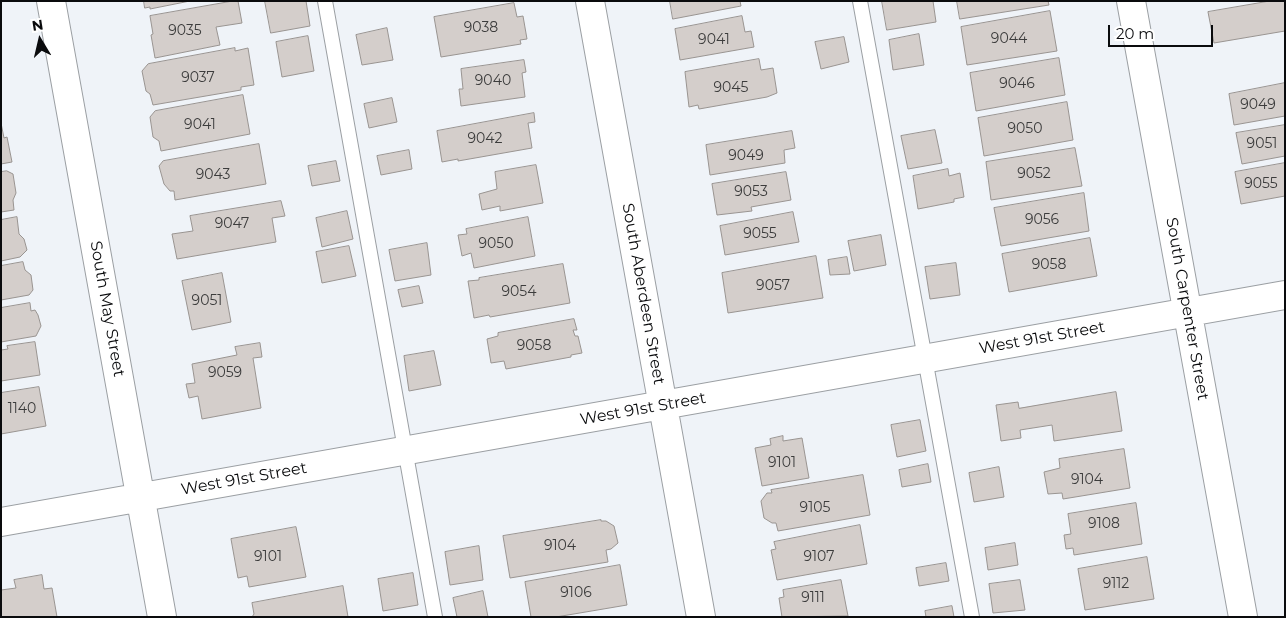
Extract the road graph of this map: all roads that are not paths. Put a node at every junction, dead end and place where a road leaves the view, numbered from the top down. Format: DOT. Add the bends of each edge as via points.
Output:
graph roads {
  1 [pos="52,1"];
  2 [pos="325,1"];
  3 [pos="590,1"];
  4 [pos="860,1"];
  5 [pos="1131,1"];
  6 [pos="1285,295"];
  7 [pos="1188,312"];
  8 [pos="925,359"];
  9 [pos="663,405"];
  10 [pos="405,451"];
  11 [pos="141,498"];
  12 [pos="1,522"];
  13 [pos="162,617"];
  14 [pos="435,617"];
  15 [pos="701,617"];
  16 [pos="972,617"];
  17 [pos="1243,617"];
  1 -- 11 [label="street, South May Street"];
  2 -- 10 [label="lane"];
  3 -- 9 [label="street, South Aberdeen Street"];
  4 -- 8 [label="lane"];
  5 -- 7 [label="street, South Carpenter Street"];
  6 -- 7 [label="street, West 91st Street"];
  7 -- 8 [label="street, West 91st Street"];
  7 -- 17 [label="street, South Carpenter Street"];
  8 -- 9 [label="street, West 91st Street"];
  8 -- 16 [label="lane"];
  9 -- 10 [label="street, West 91st Street"];
  9 -- 15 [label="street, South Aberdeen Street"];
  10 -- 11 [label="street, West 91st Street"];
  10 -- 14 [label="lane"];
  11 -- 12 [label="street, West 91st Street"];
  11 -- 13 [label="street, South May Street"];
}
